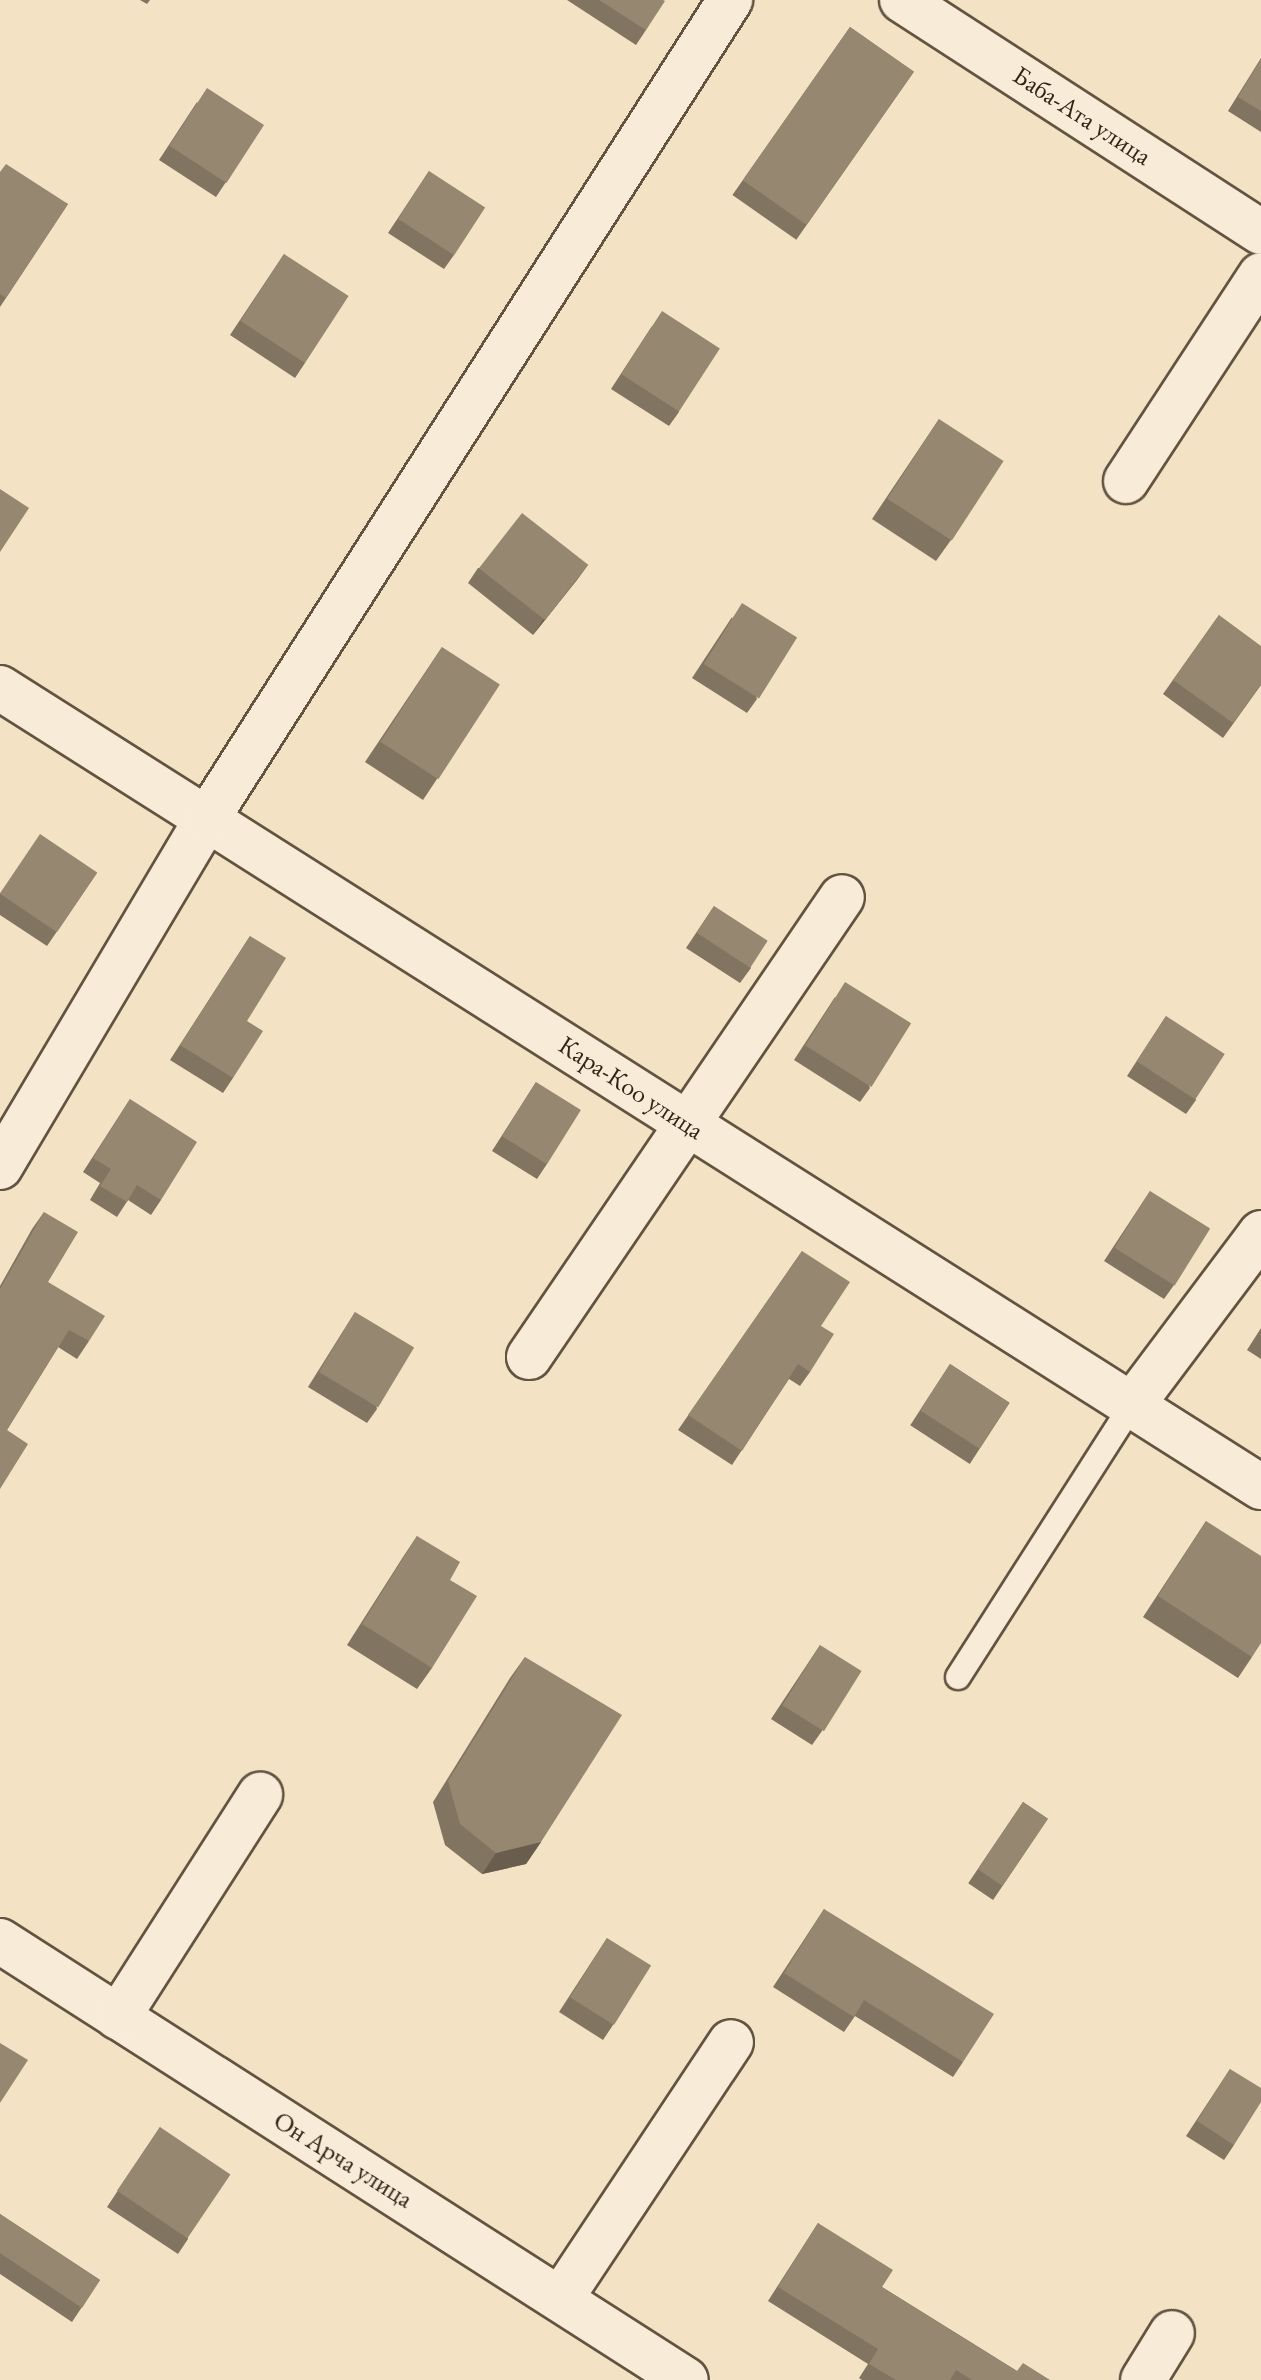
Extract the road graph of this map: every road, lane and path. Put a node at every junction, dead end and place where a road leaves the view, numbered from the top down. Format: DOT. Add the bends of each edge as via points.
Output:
graph roads {
  1 [pos="730,0"];
  2 [pos="902,0"];
  3 [pos="1261,232"];
  4 [pos="1261,275"];
  5 [pos="1126,481"];
  6 [pos="0,688"];
  7 [pos="208,817"];
  8 [pos="842,897"];
  9 [pos="684,1122"];
  10 [pos="0,1167"];
  11 [pos="1261,1233"];
  12 [pos="529,1357"];
  13 [pos="1132,1405"];
  14 [pos="1261,1487"];
  15 [pos="958,1677"];
  16 [pos="260,1795"];
  17 [pos="0,1941"];
  18 [pos="118,2017"];
  19 [pos="731,2042"];
  20 [pos="561,2298"];
  21 [pos="1172,2333"];
  22 [pos="686,2380"];
  23 [pos="1143,2380"];
  1 -- 7 [label="street"];
  2 -- 3 [label="street, Баба-Ата улица"];
  4 -- 5 [label="street"];
  6 -- 7 [label="street, Кара-Коо улица"];
  7 -- 9 [label="street, Кара-Коо улица"];
  7 -- 10 [label="street"];
  8 -- 9 [label="street"];
  9 -- 12 [label="street"];
  9 -- 13 [label="street, Кара-Коо улица"];
  11 -- 13 [label="street"];
  13 -- 14 [label="street, Кара-Коо улица"];
  13 -- 15 [label="lane"];
  16 -- 18 [label="street"];
  17 -- 18 [label="street, Он Арча улица"];
  18 -- 20 [label="street, Он Арча улица"];
  19 -- 20 [label="street"];
  20 -- 22 [label="street, Он Арча улица"];
  21 -- 23 [label="street"];
}
